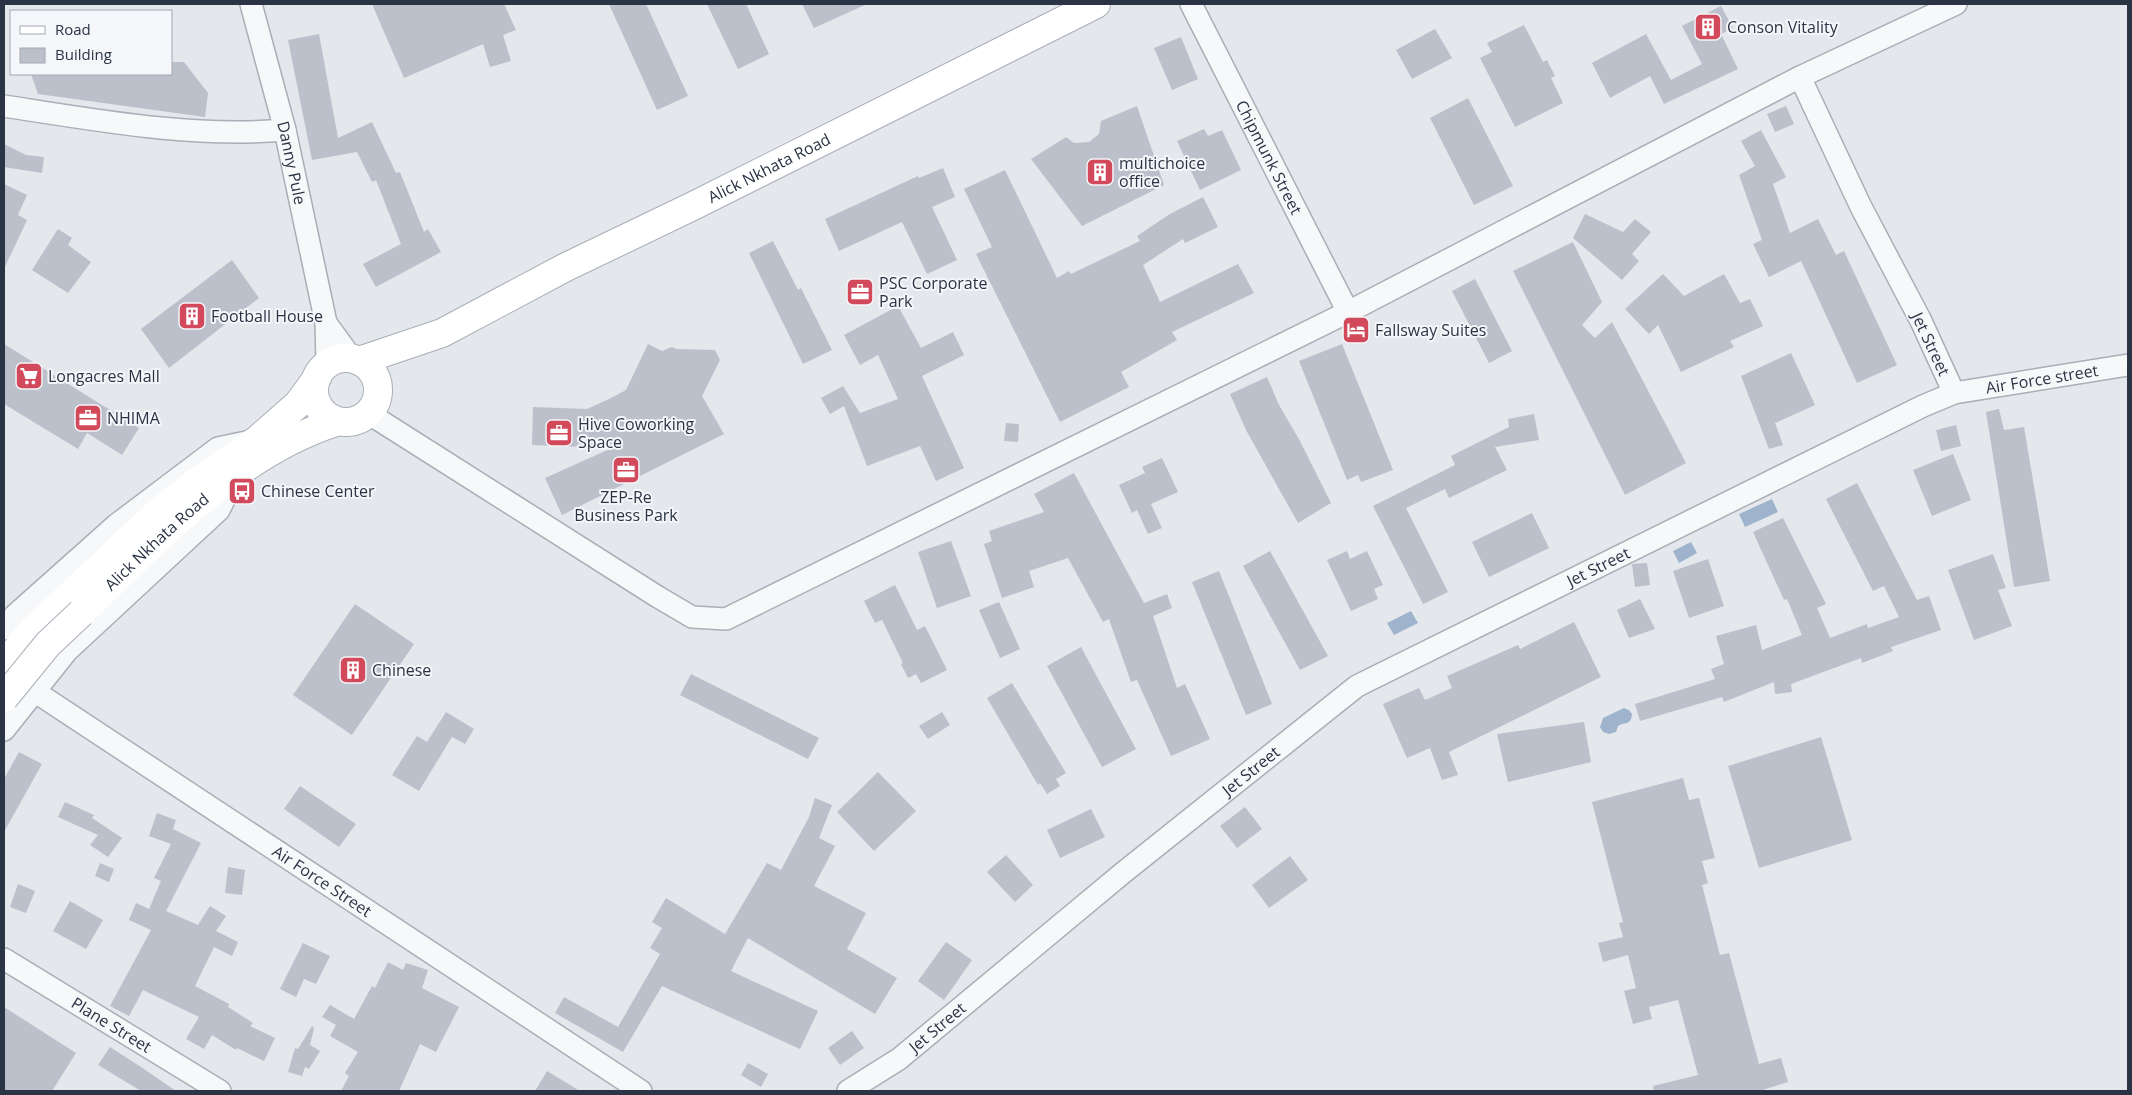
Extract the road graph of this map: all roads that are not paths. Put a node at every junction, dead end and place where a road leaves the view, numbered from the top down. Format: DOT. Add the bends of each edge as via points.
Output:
graph roads {
  1 [pos="251,4"];
  2 [pos="1096,4"];
  3 [pos="1191,4"];
  4 [pos="1956,4"];
  5 [pos="1800,77"];
  6 [pos="4,106"];
  7 [pos="285,130"];
  8 [pos="1348,312"];
  9 [pos="442,332"];
  10 [pos="2128,365"];
  11 [pos="339,366"];
  12 [pos="1954,393"];
  13 [pos="372,403"];
  14 [pos="336,422"];
  15 [pos="257,440"];
  16 [pos="236,475"];
  17 [pos="74,606"];
  18 [pos="4,629"];
  19 [pos="4,666"];
  20 [pos="34,691"];
  21 [pos="4,698"];
  22 [pos="4,730"];
  23 [pos="4,959"];
  24 [pos="220,1091"];
  25 [pos="641,1091"];
  26 [pos="848,1091"];
  1 -- 7 [label="street, Danny Pule"];
  2 -- 9 [label="main road, Alick Nkhata Road" via="566,267"];
  3 -- 8 [label="street, Chipmunk Street"];
  4 -- 5 [label="street"];
  5 -- 8 [label="street"];
  5 -- 12 [label="street, Jet Street"];
  6 -- 7 [label="street" via="89,119 242,134"];
  7 -- 11 [label="street, Danny Pule" via="326,323"];
  8 -- 13 [label="street" via="726,620 692,617 658,597"];
  9 -- 11 [label="main road, Alick Nkhata Road"];
  9 -- 13 [label="main road, Alick Nkhata Road" via="401,362"];
  10 -- 12 [label="street, Air Force street"];
  11 -- 13 [label="main road" via="372,372"];
  11 -- 14 [label="main road" via="314,393 323,413"];
  11 -- 15 [label="main road, Alick Nkhata Road"];
  12 -- 26 [label="street, Jet Street" via="1357,686 1124,872 899,1059"];
  13 -- 14 [label="main road" via="353,421"];
  14 -- 16 [label="main road, Alick Nkhata Road" via="315,428 261,456"];
  15 -- 17 [label="main road, Alick Nkhata Road" via="153,517"];
  15 -- 18 [label="street, Alick Nkhata Road" via="218,448 116,525 15,615"];
  16 -- 17 [label="main road, Alick Nkhata Road"];
  16 -- 20 [label="street" via="219,510 66,652"];
  17 -- 19 [label="main road, Alick Nkhata Road" via="32,631"];
  17 -- 21 [label="main road, Alick Nkhata Road, bridge"];
  19 -- 20 [label="street, Air Force Street"];
  20 -- 22 [label="street"];
  20 -- 25 [label="street, Air Force Street"];
  23 -- 24 [label="street, Plane Street"];
}
